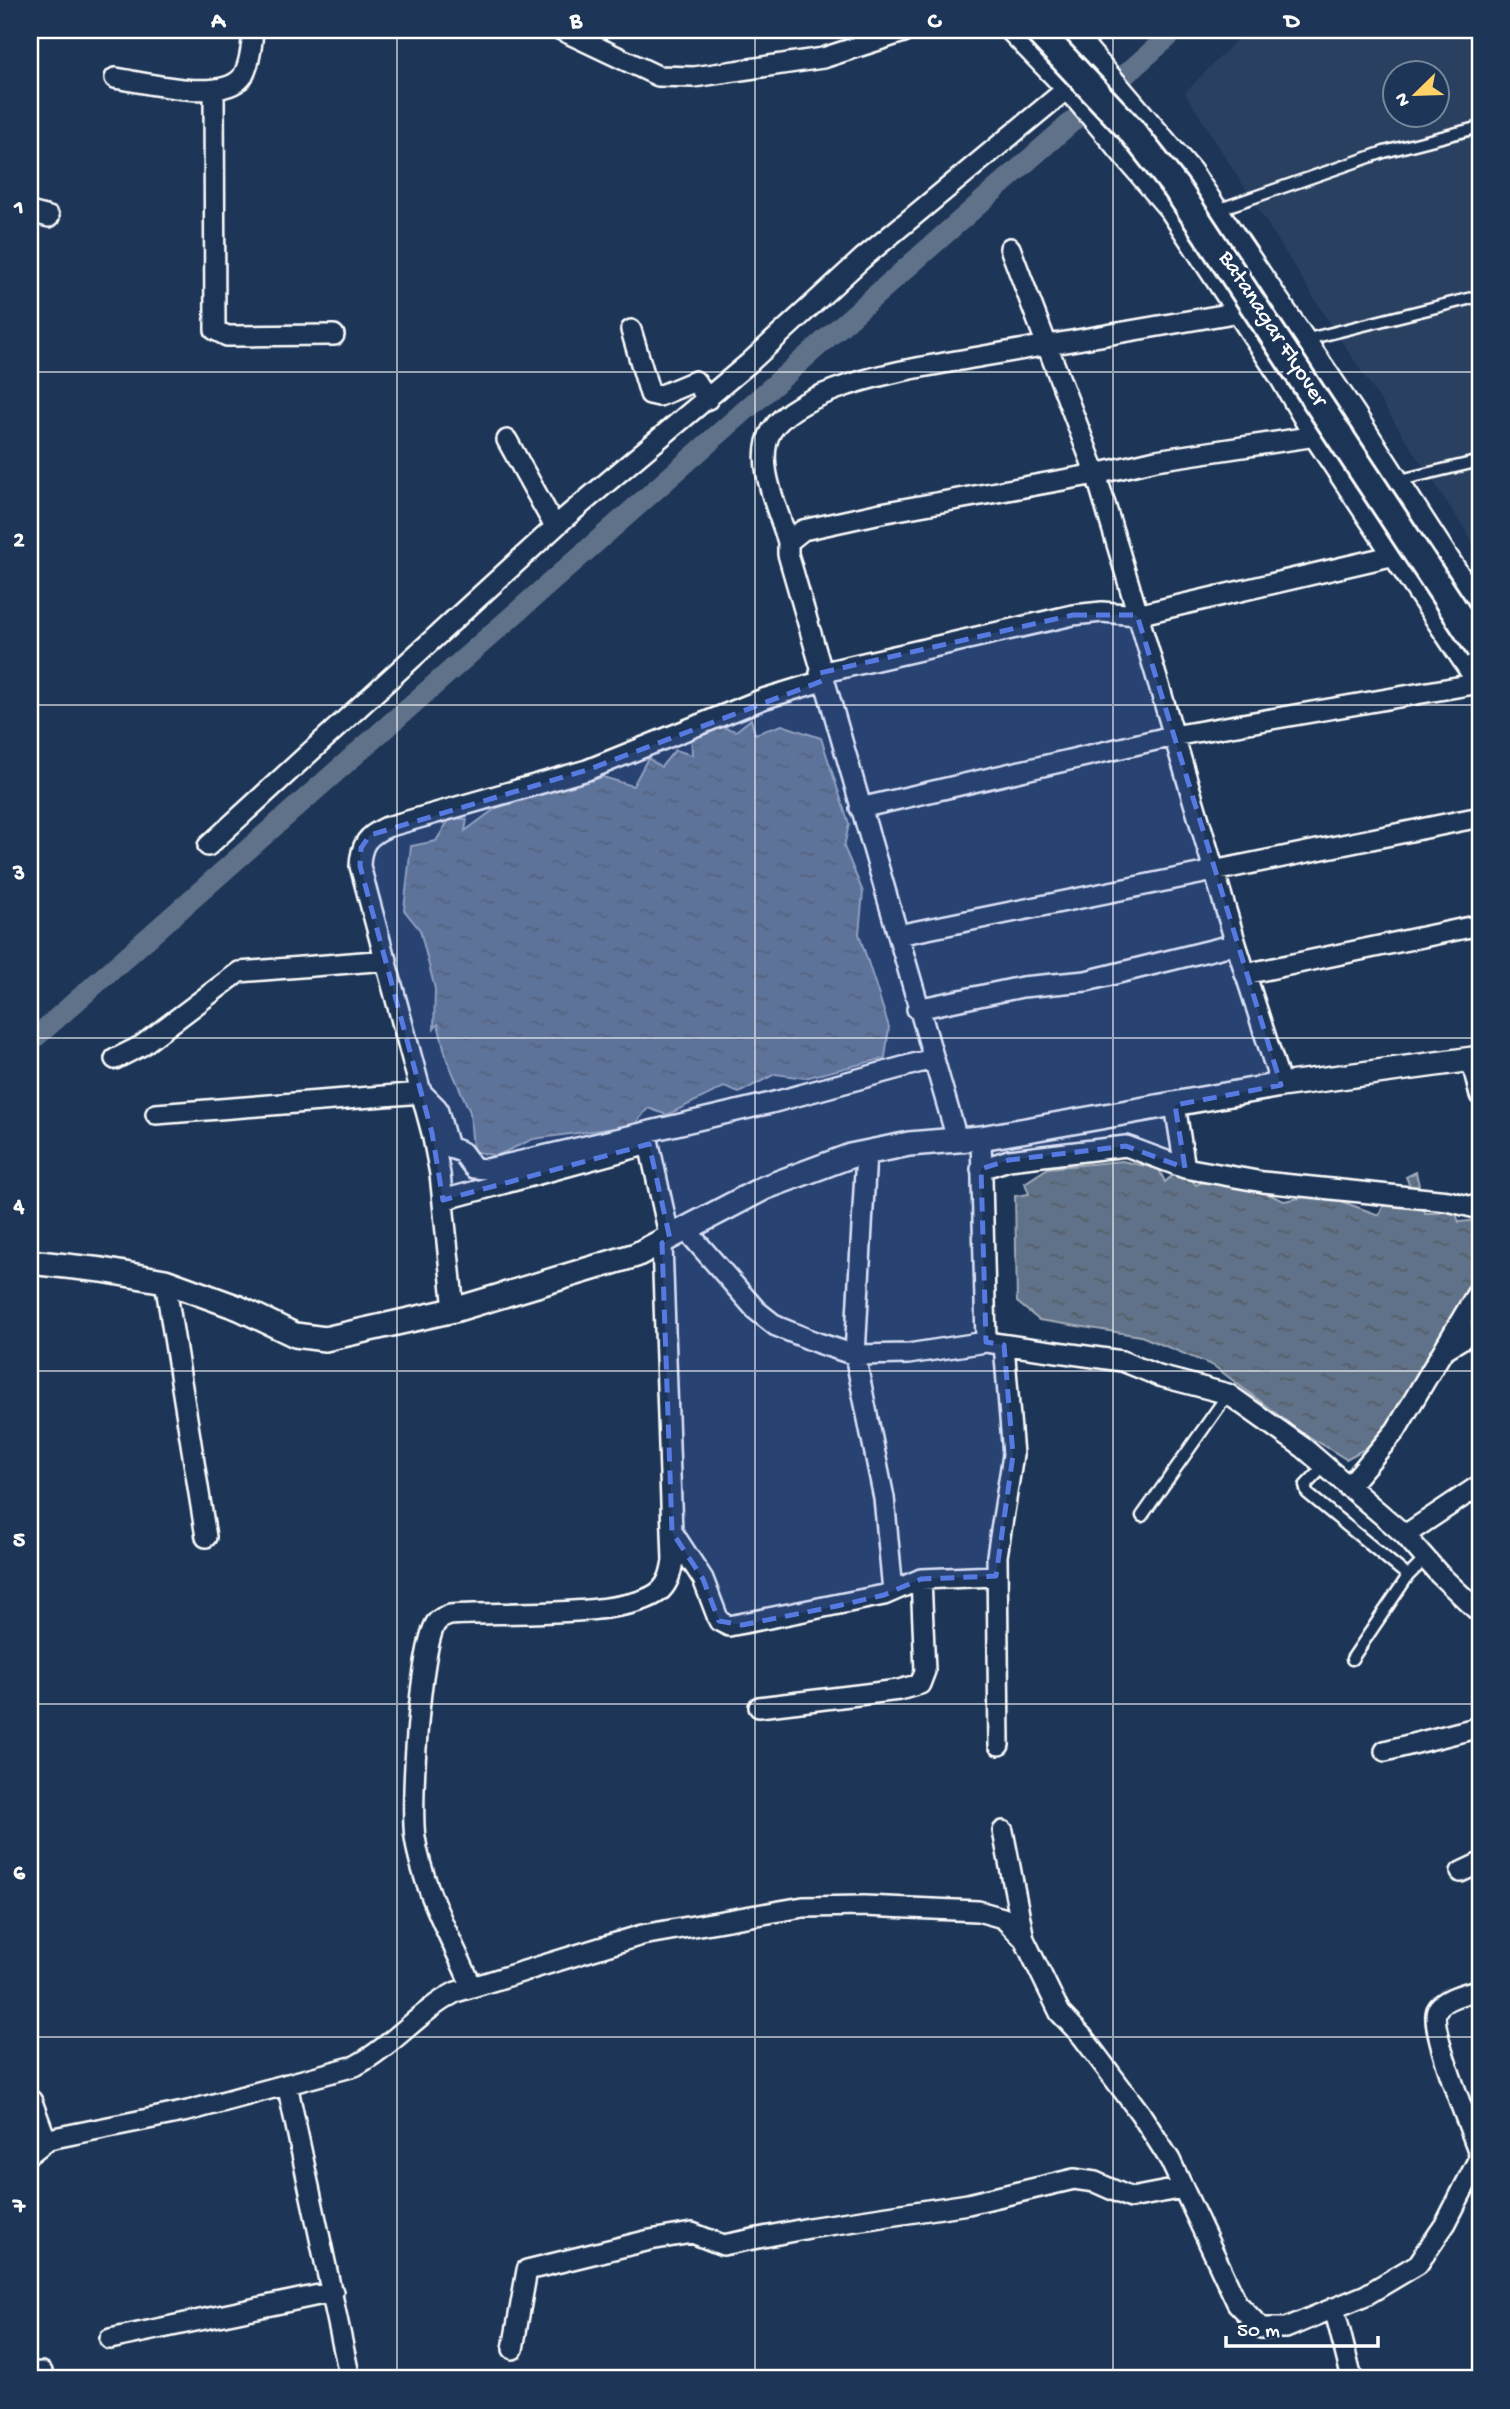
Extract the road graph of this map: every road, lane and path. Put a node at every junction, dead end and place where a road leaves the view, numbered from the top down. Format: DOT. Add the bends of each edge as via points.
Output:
graph roads {
  1 [pos="253,30"];
  2 [pos="561,30"];
  3 [pos="910,30"];
  4 [pos="1012,30"];
  5 [pos="1070,30"];
  6 [pos="1036,42"];
  7 [pos="115,78"];
  8 [pos="214,90"];
  9 [pos="1071,90"];
  10 [pos="1480,127"];
  11 [pos="1216,210"];
  12 [pos="1010,247"];
  13 [pos="1480,296"];
  14 [pos="1240,312"];
  15 [pos="631,330"];
  16 [pos="334,335"];
  17 [pos="1303,340"];
  18 [pos="1049,345"];
  19 [pos="708,399"];
  20 [pos="1316,436"];
  21 [pos="507,440"];
  22 [pos="1480,461"];
  23 [pos="1096,474"];
  24 [pos="1396,481"];
  25 [pos="555,527"];
  26 [pos="789,542"];
  27 [pos="1395,555"];
  28 [pos="1480,611"];
  29 [pos="1137,615"];
  30 [pos="1480,649"];
  31 [pos="821,677"];
  32 [pos="1480,683"];
  33 [pos="1173,736"];
  34 [pos="860,808"];
  35 [pos="1480,817"];
  36 [pos="208,846"];
  37 [pos="1216,872"];
  38 [pos="1480,925"];
  39 [pos="898,935"];
  40 [pos="1236,944"];
  41 [pos="387,960"];
  42 [pos="1245,974"];
  43 [pos="917,1009"];
  44 [pos="1476,1058"];
  45 [pos="115,1059"];
  46 [pos="932,1059"];
  47 [pos="1281,1085"];
  48 [pos="422,1093"];
  49 [pos="1480,1095"];
  50 [pos="1175,1105"];
  51 [pos="156,1114"];
  52 [pos="981,1138"];
  53 [pos="957,1139"];
  54 [pos="866,1153"];
  55 [pos="1185,1168"];
  56 [pos="981,1169"];
  57 [pos="443,1200"];
  58 [pos="1480,1209"];
  59 [pos="673,1238"];
  60 [pos="30,1262"];
  61 [pos="165,1282"];
  62 [pos="1480,1288"];
  63 [pos="454,1310"];
  64 [pos="1480,1328"];
  65 [pos="995,1343"];
  66 [pos="1443,1350"];
  67 [pos="855,1354"];
  68 [pos="1228,1394"];
  69 [pos="1324,1465"];
  70 [pos="1480,1485"];
  71 [pos="1349,1488"];
  72 [pos="1142,1516"];
  73 [pos="672,1532"];
  74 [pos="1405,1535"];
  75 [pos="206,1537"];
  76 [pos="1426,1558"];
  77 [pos="996,1576"];
  78 [pos="1408,1576"];
  79 [pos="921,1579"];
  80 [pos="893,1591"];
  81 [pos="1480,1613"];
  82 [pos="1352,1659"];
  83 [pos="759,1707"];
  84 [pos="1480,1727"];
  85 [pos="999,1745"];
  86 [pos="1385,1751"];
  87 [pos="1003,1831"];
  88 [pos="1480,1863"];
  89 [pos="1461,1872"];
  90 [pos="1024,1939"];
  91 [pos="472,1987"];
  92 [pos="1480,1989"];
  93 [pos="287,2084"];
  94 [pos="30,2102"];
  95 [pos="37,2145"];
  96 [pos="1480,2156"];
  97 [pos="1183,2189"];
  98 [pos="333,2292"];
  99 [pos="1334,2308"];
  100 [pos="110,2339"];
  101 [pos="513,2349"];
  102 [pos="350,2379"];
  103 [pos="1352,2379"];
  1 -- 8 [label="street" via="241,79"];
  2 -- 3 [label="street" via="658,76 694,77 823,58"];
  4 -- 6 [label="street"];
  5 -- 6 [label="street"];
  5 -- 11 [label="street" via="1143,114"];
  6 -- 9 [label="street"];
  6 -- 30 [label="main road, Batanagar Flyover, bridge" via="1129,129 1177,189"];
  7 -- 8 [label="street"];
  8 -- 16 [label="street" via="215,330 227,335"];
  9 -- 14 [label="street" via="1172,210"];
  9 -- 19 [label="street" via="863,258"];
  10 -- 11 [label="lane" via="1384,152"];
  11 -- 17 [label="street"];
  12 -- 18 [label="street"];
  13 -- 17 [label="lane"];
  14 -- 18 [label="street"];
  14 -- 20 [label="street"];
  15 -- 19 [label="street" via="650,394 659,396 695,382"];
  17 -- 24 [label="street"];
  18 -- 23 [label="street"];
  18 -- 26 [label="street" via="871,379 835,389 788,414 773,429 766,445 766,466"];
  19 -- 25 [label="street"];
  20 -- 23 [label="street" via="1156,460"];
  20 -- 27 [label="street"];
  21 -- 25 [label="street"];
  22 -- 24 [label="lane"];
  23 -- 26 [label="street" via="803,530"];
  23 -- 29 [label="street"];
  24 -- 28 [label="street"];
  25 -- 36 [label="street"];
  26 -- 31 [label="street" via="788,554"];
  27 -- 29 [label="street"];
  27 -- 32 [label="street"];
  29 -- 31 [label="street" via="1073,615"];
  29 -- 33 [label="street"];
  31 -- 34 [label="street"];
  31 -- 41 [label="street" via="587,771 370,835 361,848 360,866"];
  32 -- 33 [label="street"];
  33 -- 34 [label="street"];
  33 -- 37 [label="street"];
  34 -- 39 [label="street"];
  35 -- 37 [label="street"];
  37 -- 39 [label="street"];
  37 -- 40 [label="street"];
  38 -- 42 [label="street"];
  39 -- 43 [label="street"];
  40 -- 42 [label="street"];
  40 -- 43 [label="street" via="1086,981 1022,987"];
  41 -- 45 [label="street" via="239,972 141,1046"];
  41 -- 48 [label="street"];
  42 -- 47 [label="street"];
  43 -- 46 [label="street"];
  44 -- 47 [label="street"];
  44 -- 49 [label="street"];
  46 -- 48 [label="street" via="771,1103 487,1169 474,1168 462,1152 448,1147 437,1108"];
  46 -- 53 [label="street"];
  47 -- 50 [label="street"];
  48 -- 51 [label="street"];
  48 -- 57 [label="street"];
  50 -- 52 [label="street"];
  50 -- 55 [label="street"];
  52 -- 53 [label="street"];
  52 -- 56 [label="street"];
  53 -- 54 [label="street"];
  54 -- 59 [label="street" via="764,1188"];
  54 -- 67 [label="street"];
  55 -- 56 [label="street" via="1126,1146 1009,1160"];
  55 -- 58 [label="street" via="1263,1182 1448,1201"];
  56 -- 65 [label="street"];
  57 -- 59 [label="street" via="649,1144"];
  57 -- 63 [label="street"];
  59 -- 63 [label="street" via="636,1255"];
  59 -- 67 [label="street" via="776,1326"];
  59 -- 73 [label="street"];
  60 -- 61 [label="street"];
  61 -- 63 [label="street" via="239,1308 295,1335 325,1339"];
  61 -- 75 [label="street"];
  62 -- 66 [label="street"];
  64 -- 66 [label="street"];
  65 -- 67 [label="street" via="908,1354"];
  65 -- 68 [label="street" via="1122,1361"];
  65 -- 77 [label="street" via="1013,1455"];
  66 -- 71 [label="street" via="1396,1430"];
  67 -- 80 [label="street" via="884,1498"];
  68 -- 69 [label="street"];
  68 -- 72 [label="lane"];
  69 -- 71 [label="street"];
  69 -- 78 [label="lane" via="1305,1486 1307,1493"];
  70 -- 74 [label="street"];
  71 -- 74 [label="street"];
  73 -- 80 [label="street" via="703,1579 723,1625 742,1625"];
  73 -- 91 [label="street" via="669,1579 649,1598 556,1612 450,1615 435,1625 417,1732 412,1806 415,1837 421,1866"];
  74 -- 76 [label="street"];
  76 -- 78 [label="lane"];
  76 -- 81 [label="street"];
  77 -- 79 [label="street"];
  77 -- 85 [label="street"];
  78 -- 82 [label="lane"];
  79 -- 80 [label="street"];
  79 -- 83 [label="street" via="925,1671 920,1684"];
  84 -- 86 [label="street"];
  87 -- 90 [label="street"];
  88 -- 89 [label="street"];
  90 -- 91 [label="street" via="1003,1918 978,1911 803,1907 642,1935"];
  90 -- 97 [label="street" via="1060,2013 1140,2113"];
  91 -- 93 [label="street" via="435,2003 375,2055 355,2066"];
  92 -- 96 [label="street" via="1444,2003 1435,2021"];
  93 -- 95 [label="street"];
  93 -- 98 [label="street"];
  94 -- 95 [label="street"];
  96 -- 99 [label="street" via="1446,2223 1418,2264"];
  97 -- 99 [label="street" via="1237,2303 1251,2321 1261,2328 1286,2328"];
  97 -- 101 [label="street" via="1131,2198 1095,2182 1074,2179 968,2204 723,2245 692,2233 650,2240 527,2270"];
  98 -- 100 [label="street"];
  98 -- 102 [label="street"];
  99 -- 103 [label="street"];
}
